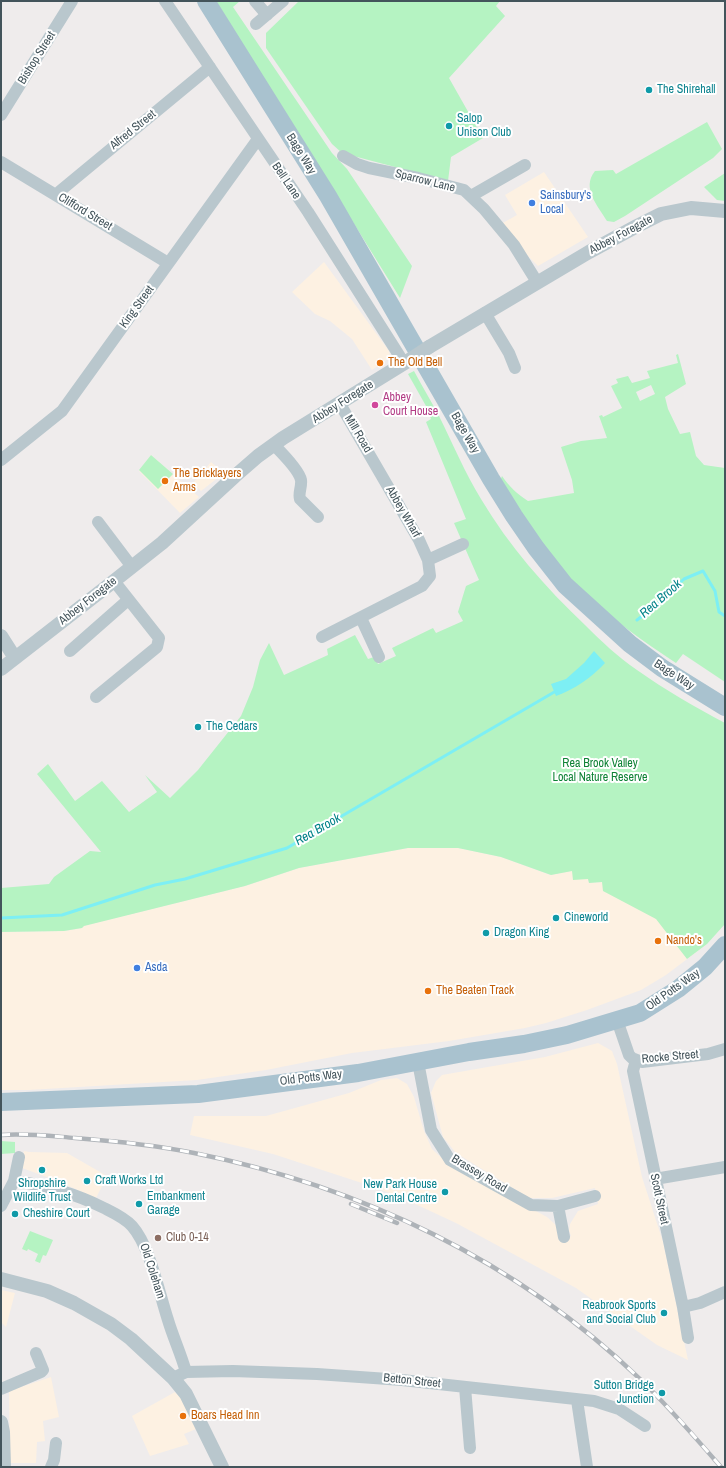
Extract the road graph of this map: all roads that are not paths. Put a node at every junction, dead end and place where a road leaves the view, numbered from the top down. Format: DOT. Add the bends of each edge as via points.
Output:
graph roads {
  1 [pos="72,1"];
  2 [pos="164,1"];
  3 [pos="206,1"];
  4 [pos="255,1"];
  5 [pos="283,1"];
  6 [pos="267,15"];
  7 [pos="256,24"];
  8 [pos="210,67"];
  9 [pos="1,115"];
  10 [pos="258,139"];
  11 [pos="344,156"];
  12 [pos="1,162"];
  13 [pos="525,164"];
  14 [pos="57,194"];
  15 [pos="471,196"];
  16 [pos="725,212"];
  17 [pos="168,263"];
  18 [pos="537,282"];
  19 [pos="485,313"];
  20 [pos="408,361"];
  21 [pos="515,368"];
  22 [pos="340,404"];
  23 [pos="274,444"];
  24 [pos="1,460"];
  25 [pos="375,464"];
  26 [pos="318,517"];
  27 [pos="98,522"];
  28 [pos="463,544"];
  29 [pos="428,560"];
  30 [pos="132,567"];
  31 [pos="114,581"];
  32 [pos="128,600"];
  33 [pos="361,618"];
  34 [pos="1,636"];
  35 [pos="322,637"];
  36 [pos="70,651"];
  37 [pos="379,657"];
  38 [pos="15,658"];
  39 [pos="1,669"];
  40 [pos="96,697"];
  41 [pos="725,707"];
  42 [pos="723,947"];
  43 [pos="617,1020"];
  44 [pos="725,1049"];
  45 [pos="636,1060"];
  46 [pos="418,1062"];
  47 [pos="1,1102"];
  48 [pos="19,1157"];
  49 [pos="725,1167"];
  50 [pos="655,1179"];
  51 [pos="14,1181"];
  52 [pos="595,1196"];
  53 [pos="1,1206"];
  54 [pos="558,1206"];
  55 [pos="564,1237"];
  56 [pos="1,1279"];
  57 [pos="725,1292"];
  58 [pos="683,1307"];
  59 [pos="688,1338"];
  60 [pos="36,1353"];
  61 [pos="184,1367"];
  62 [pos="173,1378"];
  63 [pos="465,1387"];
  64 [pos="1,1389"];
  65 [pos="577,1400"];
  66 [pos="1,1422"];
  67 [pos="645,1426"];
  68 [pos="56,1443"];
  69 [pos="470,1448"];
  70 [pos="4,1467"];
  71 [pos="51,1467"];
  72 [pos="222,1467"];
  73 [pos="587,1467"];
  1 -- 9 [label="street, Bishop Street"];
  2 -- 8 [label="street, Bell Lane"];
  3 -- 41 [label="main road, Bage Way" via="328,196 491,479 536,548 565,585 626,641 662,668"];
  4 -- 6 [label="street"];
  5 -- 6 [label="street"];
  6 -- 7 [label="street"];
  8 -- 10 [label="street, Bell Lane"];
  8 -- 14 [label="street, Alfred Street"];
  10 -- 17 [label="street, King Street"];
  10 -- 20 [label="street, Bell Lane"];
  11 -- 15 [label="street, Sparrow Lane" via="369,168 464,190"];
  12 -- 14 [label="street, Clifford Street"];
  13 -- 15 [label="street"];
  14 -- 17 [label="street, Clifford Street"];
  15 -- 18 [label="street, Sparrow Lane" via="514,245"];
  16 -- 18 [label="street, Abbey Foregate" via="691,208 660,214"];
  17 -- 24 [label="street, King Street" via="62,411"];
  18 -- 19 [label="street, Abbey Foregate"];
  19 -- 20 [label="street, Abbey Foregate, bridge"];
  19 -- 21 [label="street"];
  20 -- 22 [label="street, Abbey Foregate"];
  22 -- 23 [label="street, Abbey Foregate"];
  22 -- 25 [label="street, Mill Road"];
  23 -- 26 [label="street" via="299,475 300,499"];
  23 -- 30 [label="street, Abbey Foregate"];
  25 -- 29 [label="street, Abbey Wharf"];
  27 -- 30 [label="street"];
  28 -- 29 [label="street"];
  29 -- 33 [label="street, Abbey Wharf" via="430,576 422,586"];
  30 -- 31 [label="street, Abbey Foregate"];
  31 -- 32 [label="street"];
  31 -- 38 [label="street, Abbey Foregate"];
  32 -- 36 [label="street"];
  32 -- 40 [label="street" via="159,638 159,642 157,647"];
  33 -- 35 [label="street, Abbey Wharf"];
  33 -- 37 [label="street"];
  34 -- 38 [label="street"];
  38 -- 39 [label="street, Abbey Foregate"];
  42 -- 43 [label="main road, Old Potts Way" via="705,967 678,989 640,1013"];
  43 -- 45 [label="street, Rocke Street" via="629,1054"];
  43 -- 46 [label="main road, Old Potts Way" via="524,1044"];
  44 -- 45 [label="street, Rocke Street" via="708,1054 650,1062"];
  45 -- 50 [label="street, Scott Street" via="633,1071"];
  46 -- 47 [label="main road, Old Potts Way" via="358,1073 198,1094"];
  46 -- 54 [label="street, Brassey Road" via="431,1130 450,1160 531,1205"];
  48 -- 51 [label="street"];
  49 -- 50 [label="street"];
  50 -- 58 [label="street, Scott Street"];
  51 -- 53 [label="street"];
  51 -- 61 [label="street, Old Coleham" via="43,1186 85,1199 117,1214 132,1225 147,1252"];
  52 -- 54 [label="street, Brassey Road"];
  54 -- 55 [label="street"];
  56 -- 62 [label="street" via="47,1291 111,1324"];
  57 -- 58 [label="street"];
  58 -- 59 [label="street, Scott Street"];
  60 -- 64 [label="street" via="41,1372"];
  61 -- 62 [label="street, Betton Street"];
  61 -- 63 [label="street, Betton Street" via="388,1378"];
  62 -- 72 [label="street" via="186,1394"];
  63 -- 65 [label="street, Betton Street"];
  63 -- 69 [label="street"];
  65 -- 67 [label="street, Betton Street" via="619,1410"];
  65 -- 73 [label="street"];
  66 -- 70 [label="street"];
  68 -- 71 [label="street"];
}
